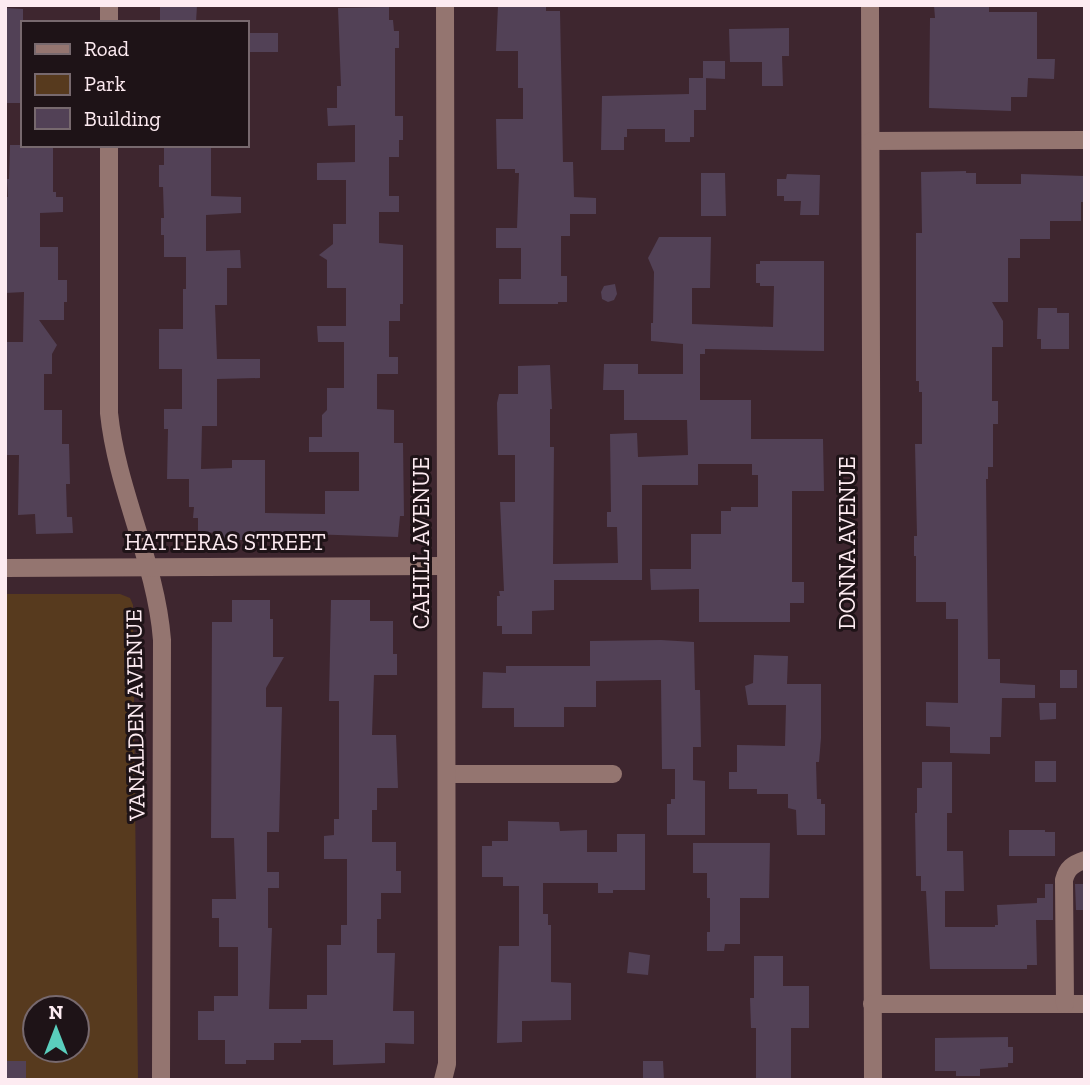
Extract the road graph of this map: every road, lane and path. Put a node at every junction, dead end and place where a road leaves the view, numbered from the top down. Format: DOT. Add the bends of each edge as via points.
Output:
graph roads {
  1 [pos="444,5"];
  2 [pos="870,5"];
  3 [pos="1085,140"];
  4 [pos="871,141"];
  5 [pos="110,147"];
  6 [pos="445,566"];
  7 [pos="148,567"];
  8 [pos="5,568"];
  9 [pos="447,774"];
  10 [pos="613,774"];
  11 [pos="1085,860"];
  12 [pos="872,1004"];
  13 [pos="1065,1004"];
  14 [pos="1085,1004"];
  15 [pos="162,1080"];
  16 [pos="443,1080"];
  17 [pos="873,1080"];
  1 -- 6 [label="street, CAHILL AVENUE"];
  2 -- 4 [label="street, DONNA AVENUE"];
  3 -- 4 [label="street"];
  4 -- 12 [label="street, DONNA AVENUE"];
  5 -- 7 [label="street, VANALDEN AVENUE" via="112,440"];
  6 -- 7 [label="street, HATTERAS STREET"];
  6 -- 9 [label="street, CAHILL AVENUE"];
  7 -- 8 [label="street, HATTERAS STREET"];
  7 -- 15 [label="street, VANALDEN AVENUE" via="160,608 162,640"];
  9 -- 10 [label="street"];
  9 -- 16 [label="street, CAHILL AVENUE" via="447,1064"];
  11 -- 13 [label="street" via="1067,870 1064,880"];
  12 -- 13 [label="street"];
  12 -- 17 [label="street, DONNA AVENUE"];
  13 -- 14 [label="street"];
}
